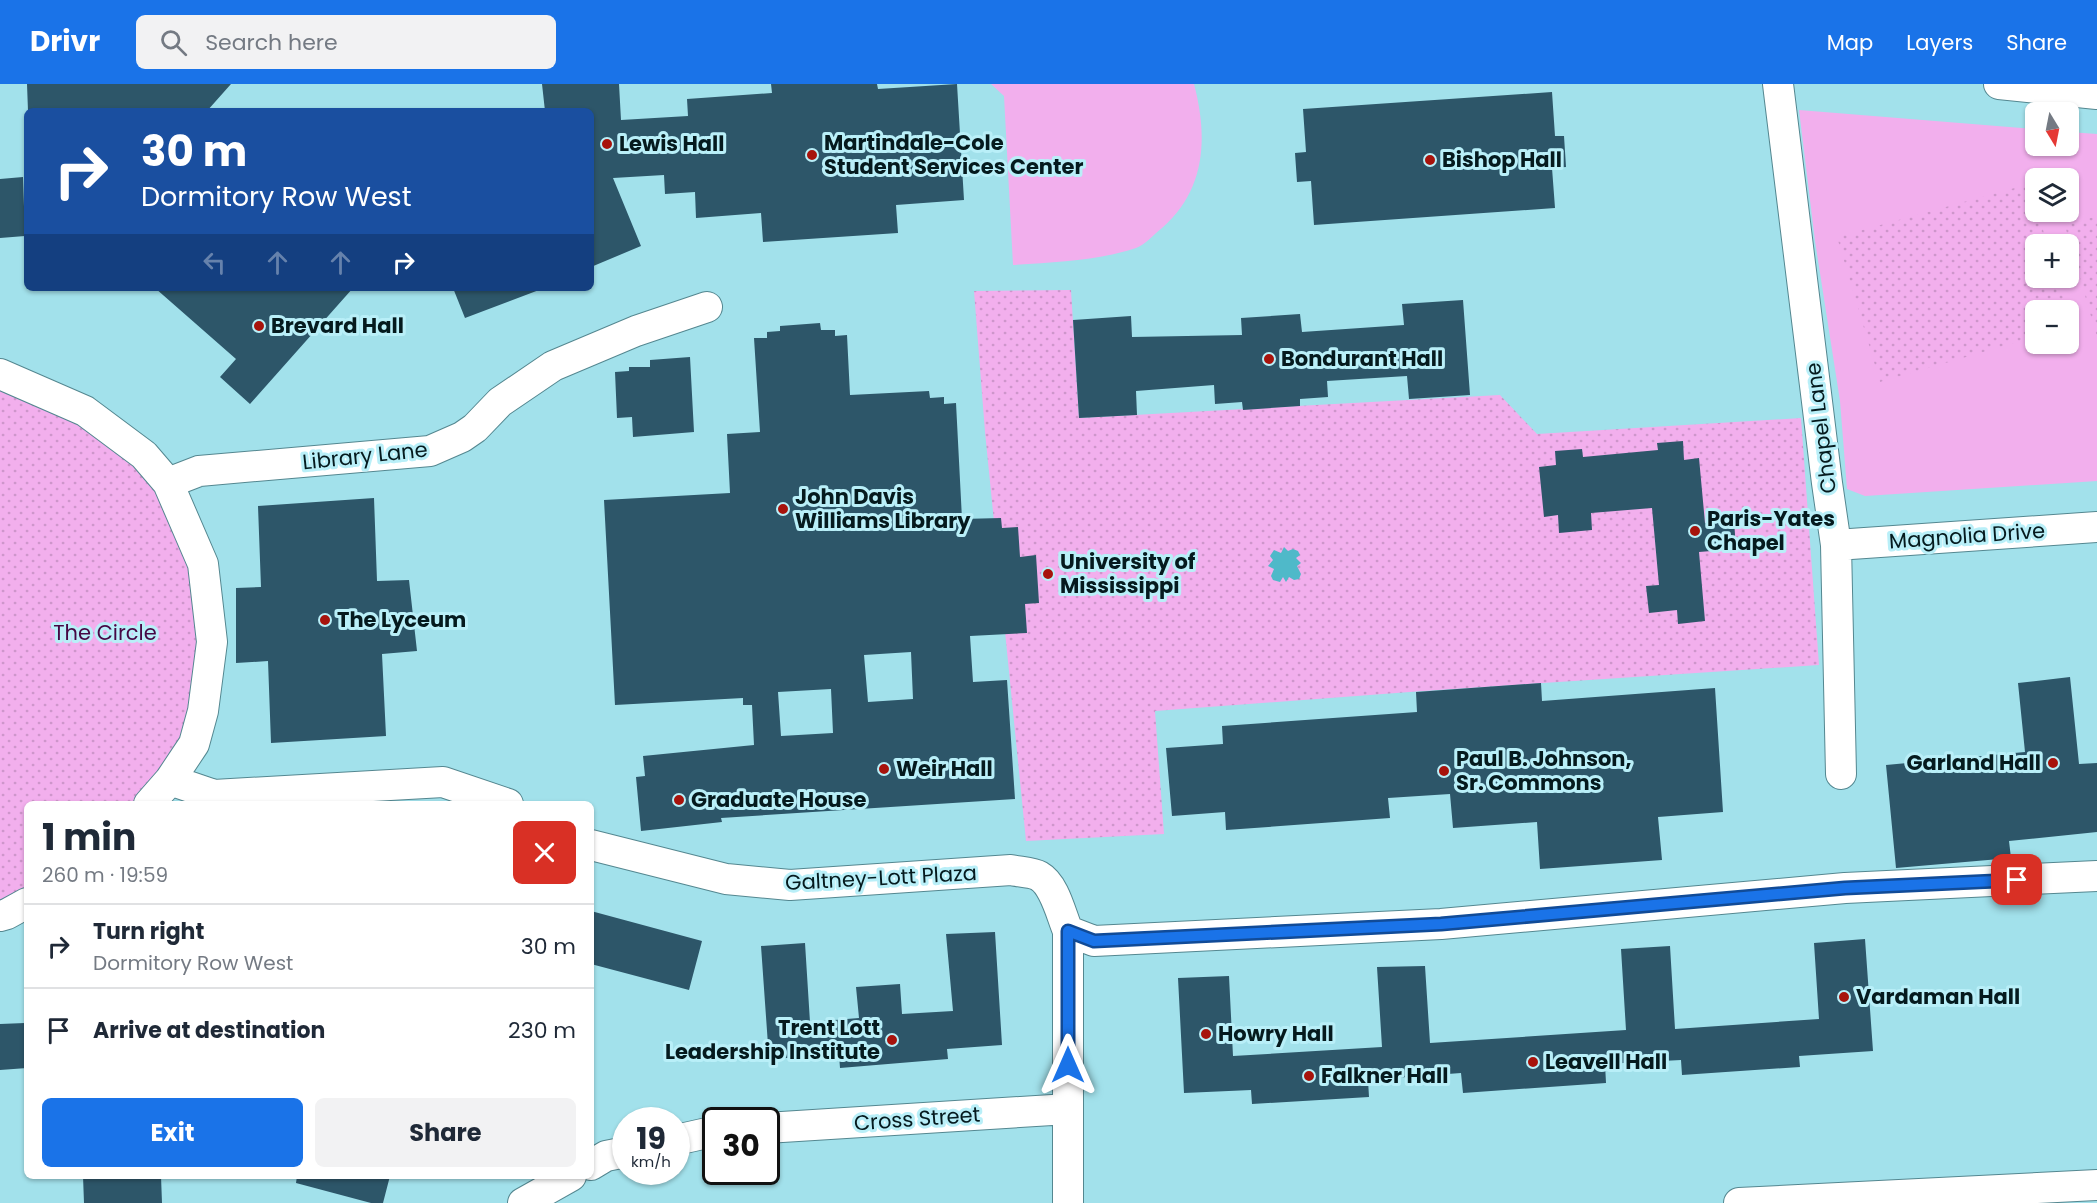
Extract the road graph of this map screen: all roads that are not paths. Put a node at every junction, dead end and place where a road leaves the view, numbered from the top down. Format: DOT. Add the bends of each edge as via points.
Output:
graph roads {
  1 [pos="1778,84"];
  2 [pos="1999,84"];
  3 [pos="2097,94"];
  4 [pos="707,307"];
  5 [pos="0,374"];
  6 [pos="168,483"];
  7 [pos="2097,527"];
  8 [pos="1836,544"];
  9 [pos="1841,774"];
  10 [pos="170,780"];
  11 [pos="152,801"];
  12 [pos="499,801"];
  13 [pos="594,846"];
  14 [pos="2097,876"];
  15 [pos="24,905"];
  16 [pos="0,916"];
  17 [pos="1068,931"];
  18 [pos="1068,1109"];
  19 [pos="780,1127"];
  20 [pos="612,1155"];
  21 [pos="594,1163"];
  22 [pos="566,1179"];
  23 [pos="2097,1185"];
  24 [pos="523,1203"];
  25 [pos="1068,1203"];
  26 [pos="1739,1203"];
  1 -- 8 [label="street, Chapel Lane"];
  2 -- 3 [label="street"];
  4 -- 6 [label="street, Library Lane" via="553,366 500,402 462,437 430,451 199,471"];
  5 -- 6 [label="street" via="85,411 144,455"];
  6 -- 10 [label="street" via="204,564 212,642 203,711 194,744"];
  7 -- 8 [label="street, Magnolia Drive"];
  8 -- 9 [label="street, Chapel Lane"];
  10 -- 11 [label="street"];
  10 -- 12 [label="street" via="214,795 443,782"];
  13 -- 17 [label="street, Galtney-Lott Plaza" via="726,879 790,885 1011,870 1039,876 1055,894"];
  14 -- 17 [label="street" via="1845,888 1441,924 1094,941"];
  15 -- 16 [label="street"];
  17 -- 18 [label="street"];
  18 -- 19 [label="street, Cross Street"];
  18 -- 25 [label="street"];
  20 -- 21 [label="street"];
  22 -- 24 [label="street"];
  23 -- 26 [label="street"];
}
